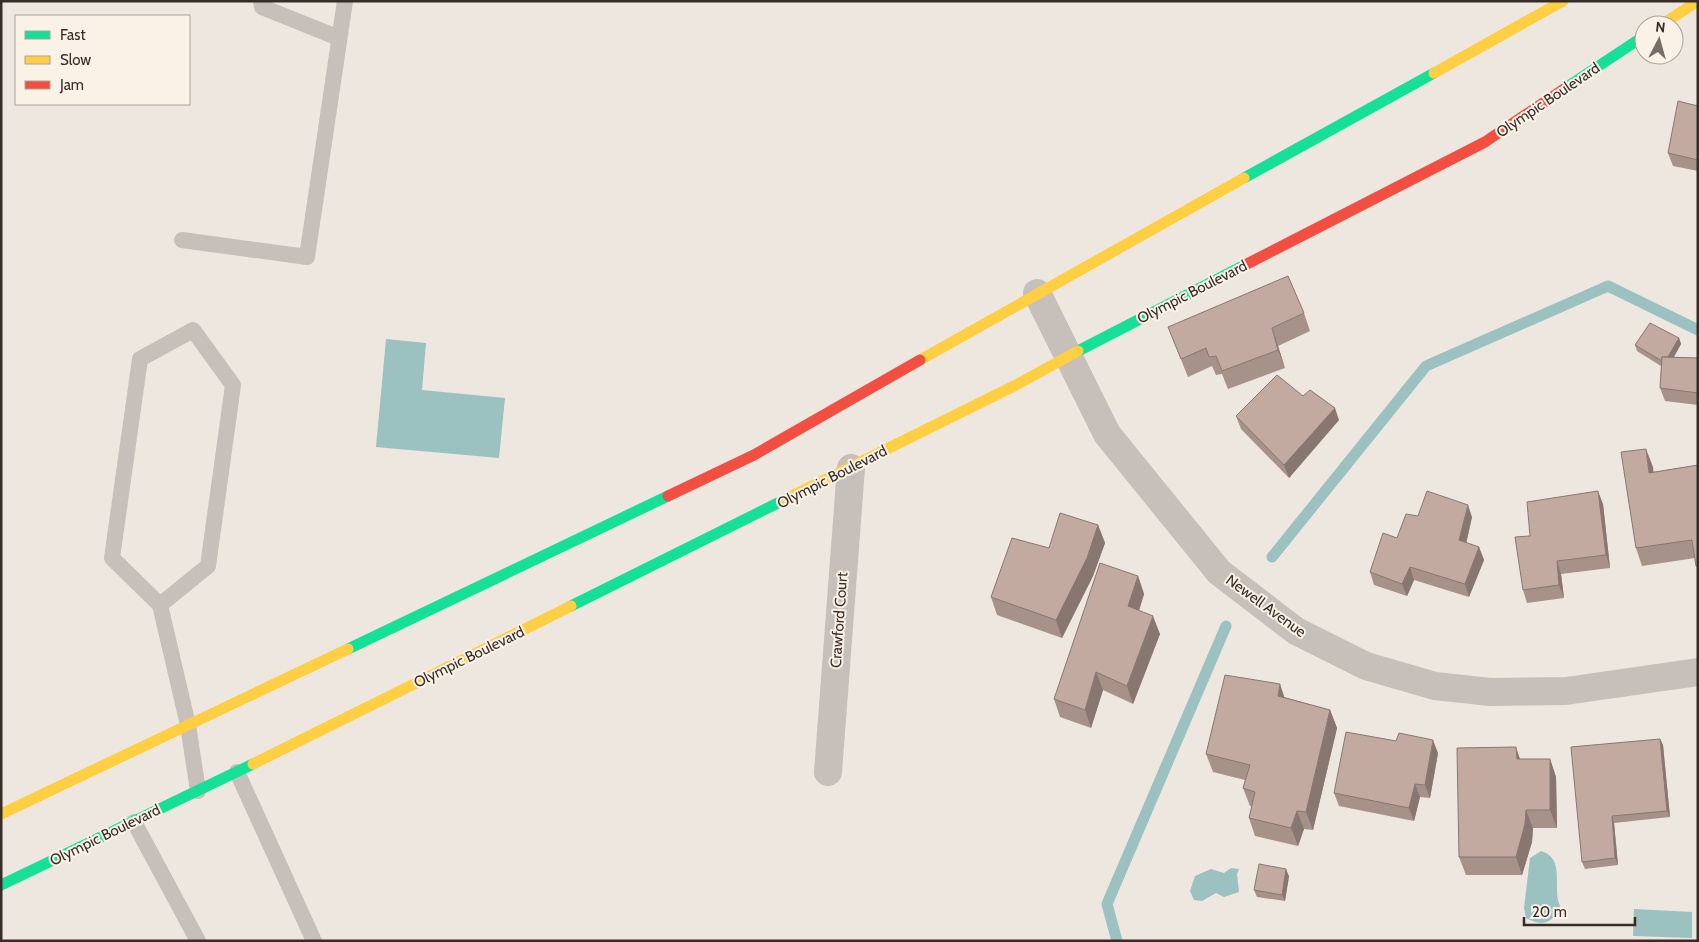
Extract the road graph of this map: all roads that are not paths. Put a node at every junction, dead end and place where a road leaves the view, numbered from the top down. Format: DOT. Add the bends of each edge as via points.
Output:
graph roads {
  1 [pos="261,1"];
  2 [pos="345,1"];
  3 [pos="1563,1"];
  4 [pos="1698,1"];
  5 [pos="1676,15"];
  6 [pos="339,38"];
  7 [pos="1634,43"];
  8 [pos="182,240"];
  9 [pos="1037,293"];
  10 [pos="1068,357"];
  11 [pos="850,468"];
  12 [pos="160,605"];
  13 [pos="1698,672"];
  14 [pos="188,725"];
  15 [pos="237,772"];
  16 [pos="828,772"];
  17 [pos="198,791"];
  18 [pos="1,814"];
  19 [pos="134,822"];
  20 [pos="1,885"];
  21 [pos="198,941"];
  22 [pos="314,941"];
  1 -- 6 [label="lane" via="262,7"];
  2 -- 6 [label="lane"];
  3 -- 9 [label="main road"];
  4 -- 5 [label="main road"];
  6 -- 8 [label="lane" via="307,257"];
  7 -- 10 [label="main road, Olympic Boulevard" via="1485,142"];
  9 -- 10 [label="street, Newell Avenue"];
  9 -- 14 [label="main road" via="754,455"];
  10 -- 11 [label="main road, Olympic Boulevard"];
  10 -- 13 [label="street, Newell Avenue" via="1107,434 1219,572 1296,630 1366,666 1434,686 1490,692 1566,691"];
  11 -- 15 [label="main road, Olympic Boulevard"];
  11 -- 16 [label="street, Crawford Court"];
  12 -- 12 [label="lane" via="112,558 140,359 193,330 233,384 208,566"];
  12 -- 14 [label="lane"];
  14 -- 17 [label="lane"];
  14 -- 18 [label="main road"];
  15 -- 17 [label="main road, Olympic Boulevard"];
  15 -- 22 [label="lane"];
  17 -- 19 [label="main road, Olympic Boulevard"];
  19 -- 20 [label="main road, Olympic Boulevard"];
  19 -- 21 [label="lane"];
}
